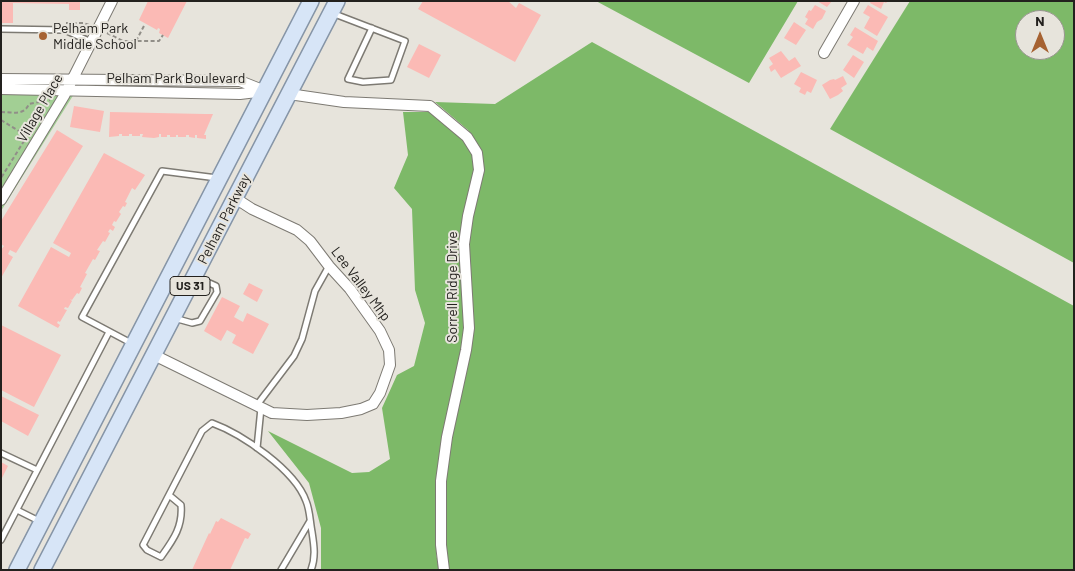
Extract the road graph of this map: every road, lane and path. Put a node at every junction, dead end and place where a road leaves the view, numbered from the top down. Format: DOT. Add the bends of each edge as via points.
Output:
graph roads {
  1 [pos="112,1"];
  2 [pos="311,1"];
  3 [pos="854,1"];
  4 [pos="334,7"];
  5 [pos="66,23"];
  6 [pos="145,24"];
  7 [pos="98,28"];
  8 [pos="372,28"];
  9 [pos="1,29"];
  10 [pos="163,35"];
  11 [pos="136,41"];
  12 [pos="91,42"];
  13 [pos="824,53"];
  14 [pos="1,79"];
  15 [pos="72,80"];
  16 [pos="1,89"];
  17 [pos="67,90"];
  18 [pos="265,91"];
  19 [pos="289,94"];
  20 [pos="1,120"];
  21 [pos="1,178"];
  22 [pos="220,179"];
  23 [pos="235,198"];
  24 [pos="1,200"];
  25 [pos="329,266"];
  26 [pos="195,276"];
  27 [pos="173,317"];
  28 [pos="109,332"];
  29 [pos="134,345"];
  30 [pos="154,355"];
  31 [pos="259,406"];
  32 [pos="257,448"];
  33 [pos="1,453"];
  34 [pos="37,470"];
  35 [pos="169,495"];
  36 [pos="17,510"];
  37 [pos="310,520"];
  38 [pos="41,522"];
  39 [pos="1,525"];
  40 [pos="7,528"];
  41 [pos="61,533"];
  42 [pos="1,540"];
  43 [pos="17,570"];
  44 [pos="42,570"];
  45 [pos="281,570"];
  46 [pos="311,570"];
  47 [pos="444,570"];
  1 -- 7 [label="street, Village Place"];
  2 -- 18 [label="main road, Pelham Parkway / US 31"];
  3 -- 13 [label="street"];
  4 -- 8 [label="lane"];
  4 -- 19 [label="main road, Pelham Parkway / US 31"];
  5 -- 7 [label="path" via="84,23"];
  6 -- 11 [label="path"];
  7 -- 11 [label="path" via="123,40"];
  7 -- 12 [label="street, Village Place"];
  8 -- 8 [label="lane" via="405,41 391,80 363,82 348,79"];
  9 -- 12 [label="lane" via="65,30"];
  10 -- 11 [label="path" via="158,41"];
  12 -- 15 [label="street, Village Place"];
  14 -- 15 [label="street, Pelham Park Boulevard"];
  15 -- 17 [label="street, Village Place"];
  15 -- 18 [label="street, Pelham Park Boulevard" via="240,81"];
  16 -- 17 [label="street, Pelham Park Boulevard"];
  17 -- 18 [label="street, Pelham Park Boulevard" via="240,94"];
  17 -- 24 [label="street, Village Place"];
  18 -- 19 [label="main road"];
  18 -- 22 [label="main road, Pelham Parkway / US 31"];
  19 -- 23 [label="main road, Pelham Parkway / US 31"];
  19 -- 47 [label="street, Sorrell Ridge Drive" via="344,102 430,106 467,137 477,154 479,170 464,244 468,335 441,481"];
  20 -- 21 [label="path" via="22,133 24,142"];
  22 -- 23 [label="main road"];
  22 -- 28 [label="lane" via="162,171 82,317"];
  22 -- 29 [label="main road, Pelham Parkway / US 31"];
  23 -- 25 [label="street, Lee Valley Mhp" via="298,230"];
  23 -- 26 [label="main road, Pelham Parkway / US 31"];
  25 -- 31 [label="lane" via="315,290 294,356"];
  25 -- 31 [label="street, Lee Valley Mhp" via="350,289 386,342 390,365 380,393 370,406 341,413 272,413"];
  26 -- 27 [label="main road, Pelham Parkway / US 31"];
  26 -- 27 [label="lane" via="216,286 217,292 200,321 192,323"];
  27 -- 30 [label="main road, Pelham Parkway / US 31"];
  28 -- 29 [label="lane"];
  28 -- 34 [label="lane"];
  29 -- 30 [label="main road"];
  29 -- 38 [label="main road, Pelham Parkway / US 31"];
  30 -- 31 [label="street, Lee Valley Mhp"];
  30 -- 41 [label="main road, Pelham Parkway / US 31"];
  31 -- 32 [label="lane"];
  32 -- 35 [label="lane" via="228,429 212,423 202,431"];
  32 -- 37 [label="lane" via="297,486 306,501"];
  33 -- 34 [label="lane"];
  34 -- 36 [label="lane"];
  35 -- 35 [label="lane" via="143,545 161,557 177,533 182,516 181,505"];
  36 -- 38 [label="lane"];
  36 -- 40 [label="lane"];
  37 -- 45 [label="lane"];
  37 -- 46 [label="lane" via="315,551"];
  38 -- 41 [label="main road"];
  38 -- 43 [label="main road, Pelham Parkway / US 31"];
  39 -- 40 [label="lane"];
  40 -- 42 [label="lane"];
  41 -- 44 [label="main road, Pelham Parkway / US 31"];
}
